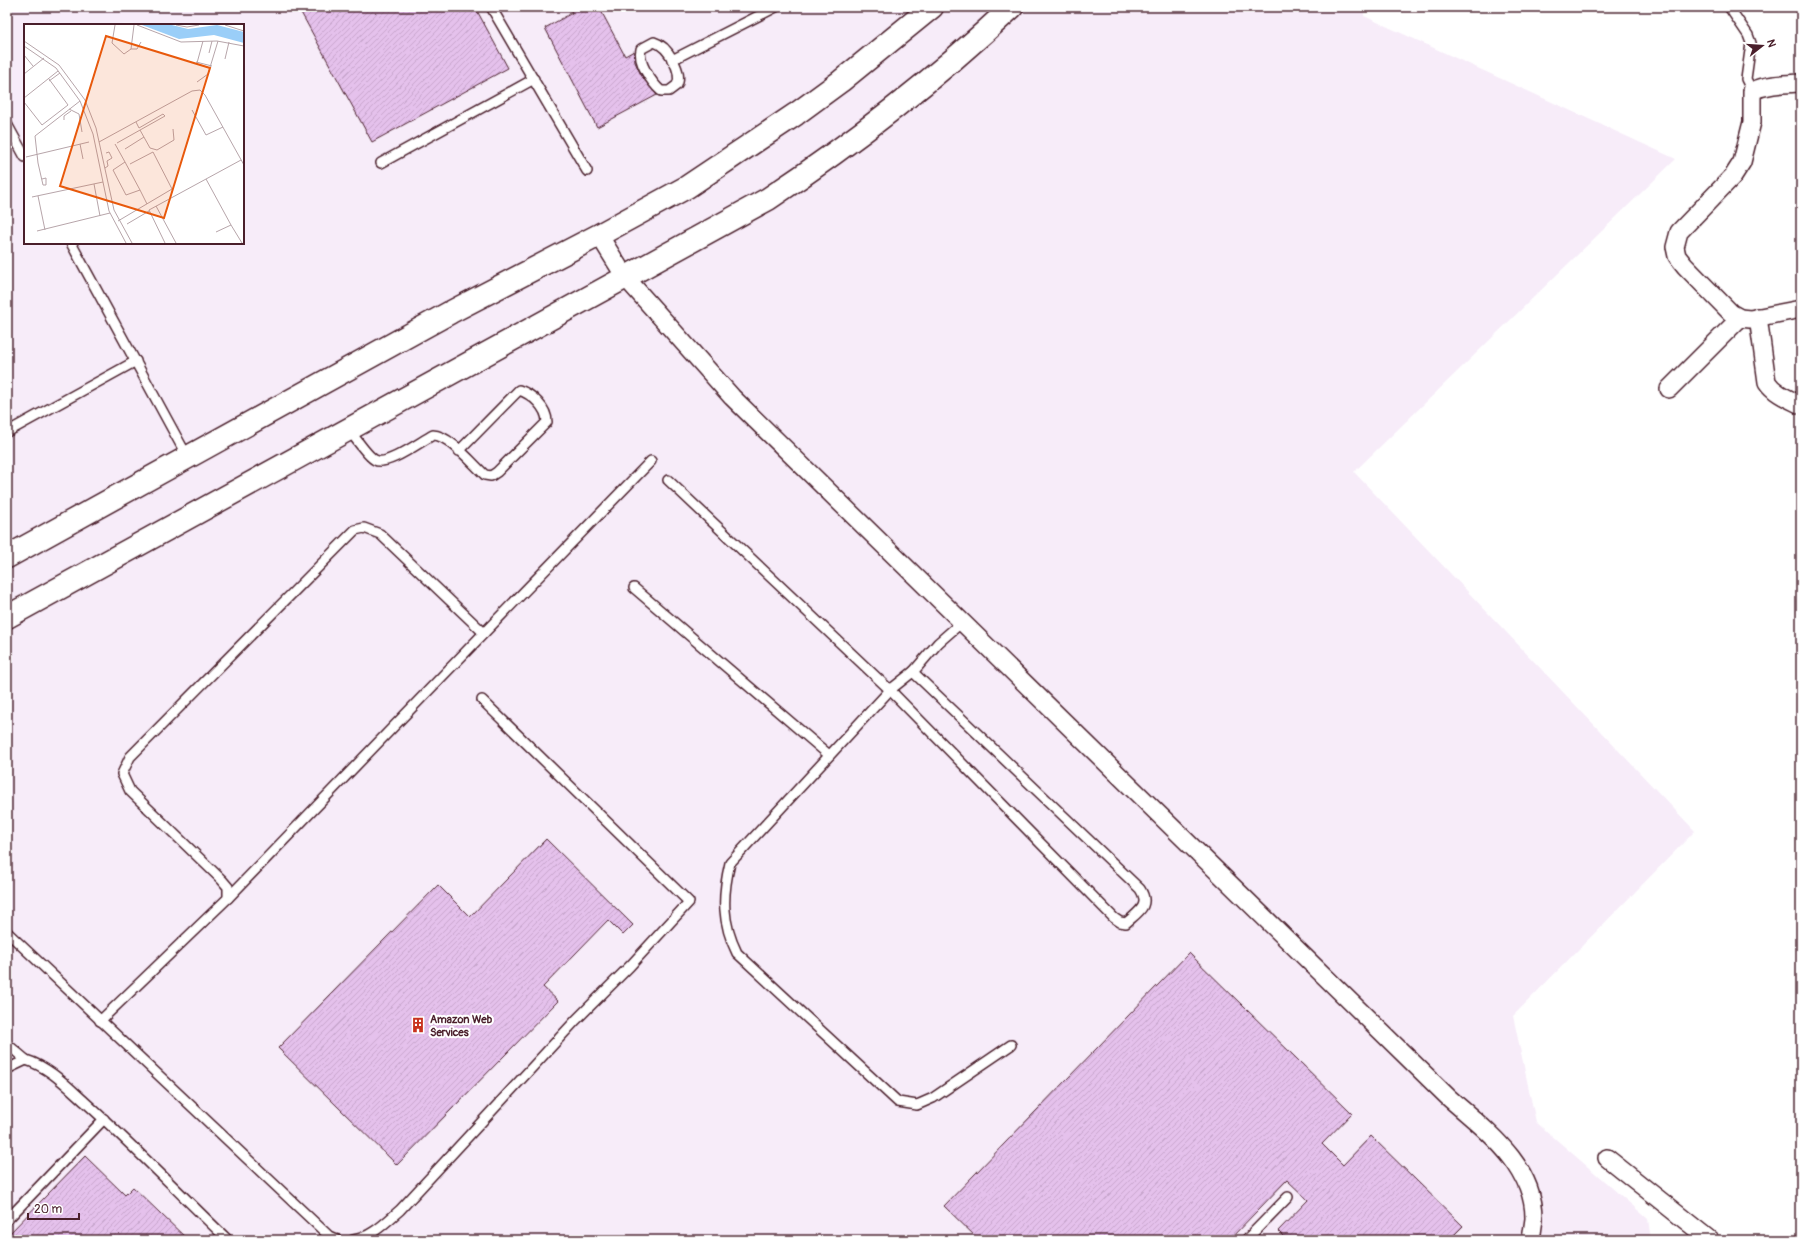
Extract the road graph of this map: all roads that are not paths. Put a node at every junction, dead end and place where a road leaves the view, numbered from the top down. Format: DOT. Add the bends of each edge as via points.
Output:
graph roads {
  1 [pos="491,7"];
  2 [pos="776,7"];
  3 [pos="932,7"];
  4 [pos="1012,7"];
  5 [pos="1729,7"];
  6 [pos="672,60"];
  7 [pos="534,79"];
  8 [pos="1801,83"];
  9 [pos="1752,91"];
  10 [pos="7,124"];
  11 [pos="24,155"];
  12 [pos="381,162"];
  13 [pos="587,171"];
  14 [pos="599,235"];
  15 [pos="72,244"];
  16 [pos="625,277"];
  17 [pos="1801,309"];
  18 [pos="1758,317"];
  19 [pos="1740,318"];
  20 [pos="136,361"];
  21 [pos="1669,389"];
  22 [pos="1801,405"];
  23 [pos="349,430"];
  24 [pos="7,432"];
  25 [pos="459,451"];
  26 [pos="188,458"];
  27 [pos="651,460"];
  28 [pos="668,480"];
  29 [pos="7,557"];
  30 [pos="634,588"];
  31 [pos="7,617"];
  32 [pos="962,622"];
  33 [pos="484,633"];
  34 [pos="914,671"];
  35 [pos="890,690"];
  36 [pos="482,700"];
  37 [pos="829,755"];
  38 [pos="228,898"];
  39 [pos="7,932"];
  40 [pos="100,1020"];
  41 [pos="7,1044"];
  42 [pos="1011,1045"];
  43 [pos="26,1060"];
  44 [pos="7,1069"];
  45 [pos="104,1119"];
  46 [pos="1607,1158"];
  47 [pos="1288,1197"];
  48 [pos="7,1220"];
  49 [pos="228,1240"];
  50 [pos="338,1240"];
  51 [pos="353,1240"];
  52 [pos="1246,1240"];
  53 [pos="1531,1240"];
  54 [pos="1710,1240"];
  1 -- 7 [label="lane"];
  2 -- 6 [label="lane"];
  3 -- 14 [label="street" via="869,60 796,114 687,187"];
  4 -- 16 [label="street" via="913,93 816,167 761,203"];
  5 -- 9 [label="lane" via="1751,43 1746,79"];
  6 -- 6 [label="lane" via="679,75 678,82 675,88 661,91 641,61 641,49 654,42"];
  7 -- 12 [label="lane"];
  7 -- 13 [label="lane"];
  8 -- 9 [label="street" via="1779,84"];
  9 -- 19 [label="street" via="1752,122 1742,162 1733,176 1679,232 1675,247 1677,256 1685,266 1731,313"];
  10 -- 11 [label="lane"];
  14 -- 16 [label="street"];
  14 -- 26 [label="street" via="451,312"];
  15 -- 20 [label="lane"];
  16 -- 23 [label="street"];
  16 -- 32 [label="street" via="732,397"];
  17 -- 18 [label="street"];
  18 -- 19 [label="street"];
  18 -- 22 [label="street" via="1767,382 1780,394"];
  19 -- 21 [label="street"];
  20 -- 24 [label="lane"];
  20 -- 26 [label="lane"];
  23 -- 25 [label="lane" via="374,460 382,462 392,459 433,434 446,438"];
  23 -- 31 [label="street"];
  25 -- 25 [label="lane" via="484,475 491,476 547,422 547,416 525,392 519,390"];
  26 -- 29 [label="street"];
  27 -- 33 [label="lane"];
  28 -- 35 [label="lane"];
  30 -- 37 [label="lane"];
  32 -- 34 [label="lane" via="938,643"];
  32 -- 53 [label="street" via="1505,1151 1524,1176 1530,1192 1534,1218"];
  33 -- 38 [label="lane"];
  33 -- 38 [label="lane" via="380,534 364,528 355,530 130,757 122,774 130,791 222,880 228,887"];
  34 -- 35 [label="lane"];
  34 -- 35 [label="lane" via="1140,889 1145,902 1126,923 1114,918"];
  35 -- 37 [label="lane"];
  36 -- 51 [label="lane" via="689,902 400,1210 379,1228"];
  37 -- 42 [label="lane" via="730,863 724,887 726,920 737,953 898,1102 917,1106 933,1098"];
  38 -- 40 [label="lane"];
  39 -- 40 [label="lane"];
  40 -- 50 [label="lane" via="329,1236"];
  41 -- 43 [label="lane"];
  43 -- 44 [label="lane"];
  43 -- 45 [label="lane" via="37,1063 51,1073"];
  45 -- 48 [label="lane"];
  45 -- 49 [label="lane"];
  46 -- 54 [label="street"];
  47 -- 52 [label="lane"];
}
